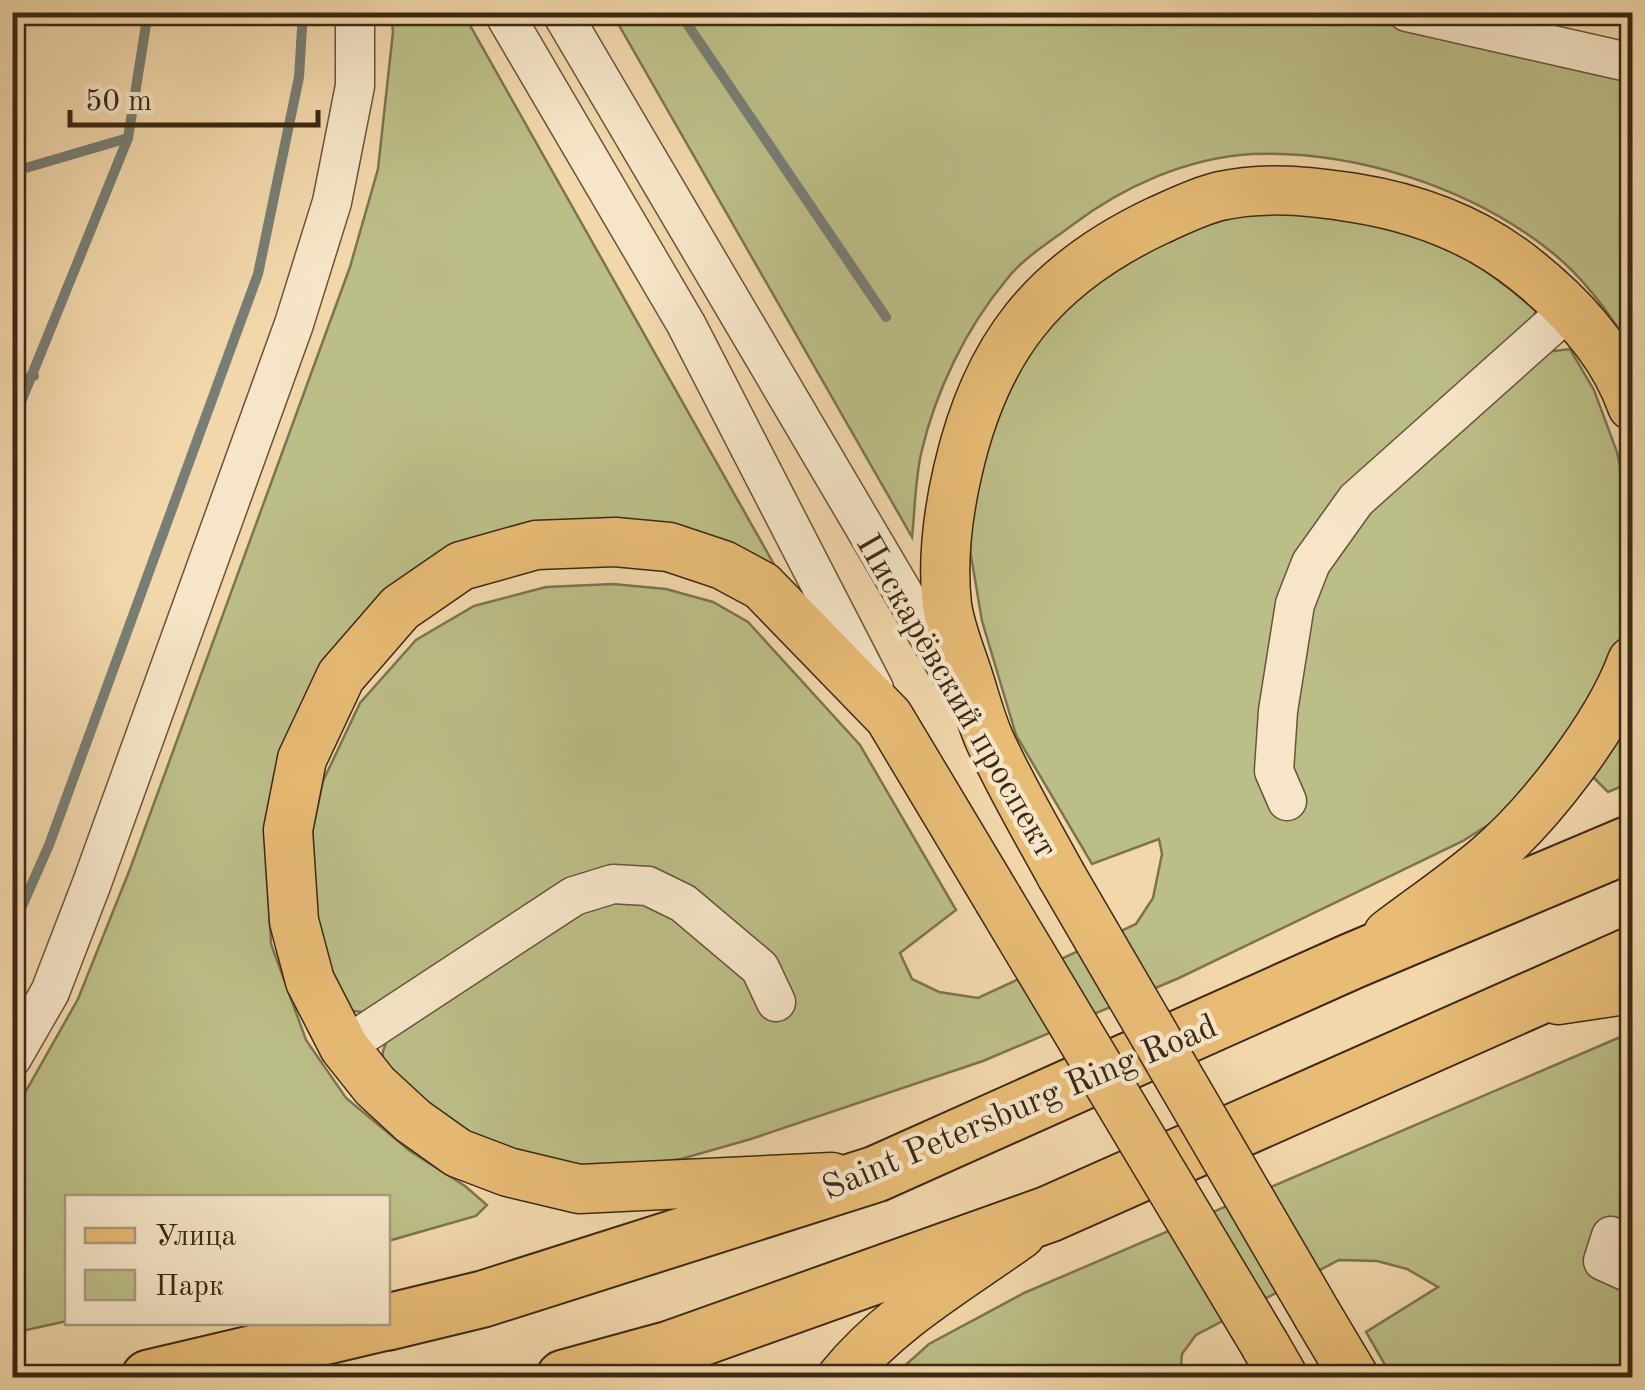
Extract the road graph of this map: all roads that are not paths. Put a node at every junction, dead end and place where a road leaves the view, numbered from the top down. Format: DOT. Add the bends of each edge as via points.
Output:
graph roads {
  1 [pos="354,12"];
  2 [pos="503,12"];
  3 [pos="561,12"];
  4 [pos="1406,12"];
  5 [pos="1632,62"];
  6 [pos="1571,308"];
  7 [pos="1632,406"];
  8 [pos="1632,661"];
  9 [pos="889,718"];
  10 [pos="990,740"];
  11 [pos="1287,801"];
  12 [pos="1632,843"];
  13 [pos="1632,955"];
  14 [pos="1352,961"];
  15 [pos="1632,989"];
  16 [pos="776,1002"];
  17 [pos="1525,1004"];
  18 [pos="344,1047"];
  19 [pos="12,1058"];
  20 [pos="876,1174"];
  21 [pos="1049,1214"];
  22 [pos="1611,1236"];
  23 [pos="1632,1274"];
  24 [pos="390,1321"];
  25 [pos="374,1325"];
  26 [pos="1274,1362"];
  27 [pos="149,1378"];
  28 [pos="564,1378"];
  29 [pos="841,1378"];
  30 [pos="1354,1378"];
  1 -- 19 [label="street" via="355,86 332,202 294,324 92,883 50,992"];
  2 -- 9 [label="street, Пискарёвский проспект" via="686,324"];
  3 -- 10 [label="street, Пискарёвский проспект"];
  4 -- 5 [label="street"];
  6 -- 7 [label="main road" via="1613,364"];
  6 -- 10 [label="main road" via="1510,256 1454,226 1383,203 1309,191 1218,196 1131,234 1090,261 1038,303 1006,344 970,419 949,508 948,609"];
  6 -- 11 [label="street" via="1356,500 1312,562 1296,604 1278,711 1274,771"];
  8 -- 14 [label="main road" via="1602,723 1538,806 1489,858"];
  9 -- 18 [label="main road" via="762,586 724,565 669,547 615,542 536,546 461,566 400,608 341,676 302,759 288,830 294,921 310,981"];
  9 -- 26 [label="main road, Пискарёвский проспект, bridge"];
  10 -- 30 [label="main road, Пискарёвский проспект, bridge" via="1061,875"];
  12 -- 14 [label="highway, Saint Petersburg Ring Road"];
  13 -- 17 [label="highway"];
  14 -- 20 [label="highway, Saint Petersburg Ring Road"];
  15 -- 17 [label="main road"];
  16 -- 18 [label="street" via="760,968 683,903 648,886 613,884 574,896"];
  17 -- 21 [label="highway"];
  18 -- 20 [label="main road" via="375,1086 458,1153 579,1189"];
  20 -- 24 [label="highway, Saint Petersburg Ring Road" via="483,1299"];
  21 -- 28 [label="highway" via="670,1349"];
  21 -- 29 [label="main road" via="906,1316"];
  22 -- 23 [label="street" via="1603,1261"];
  25 -- 27 [label="highway, Saint Petersburg Ring Road"];
}
